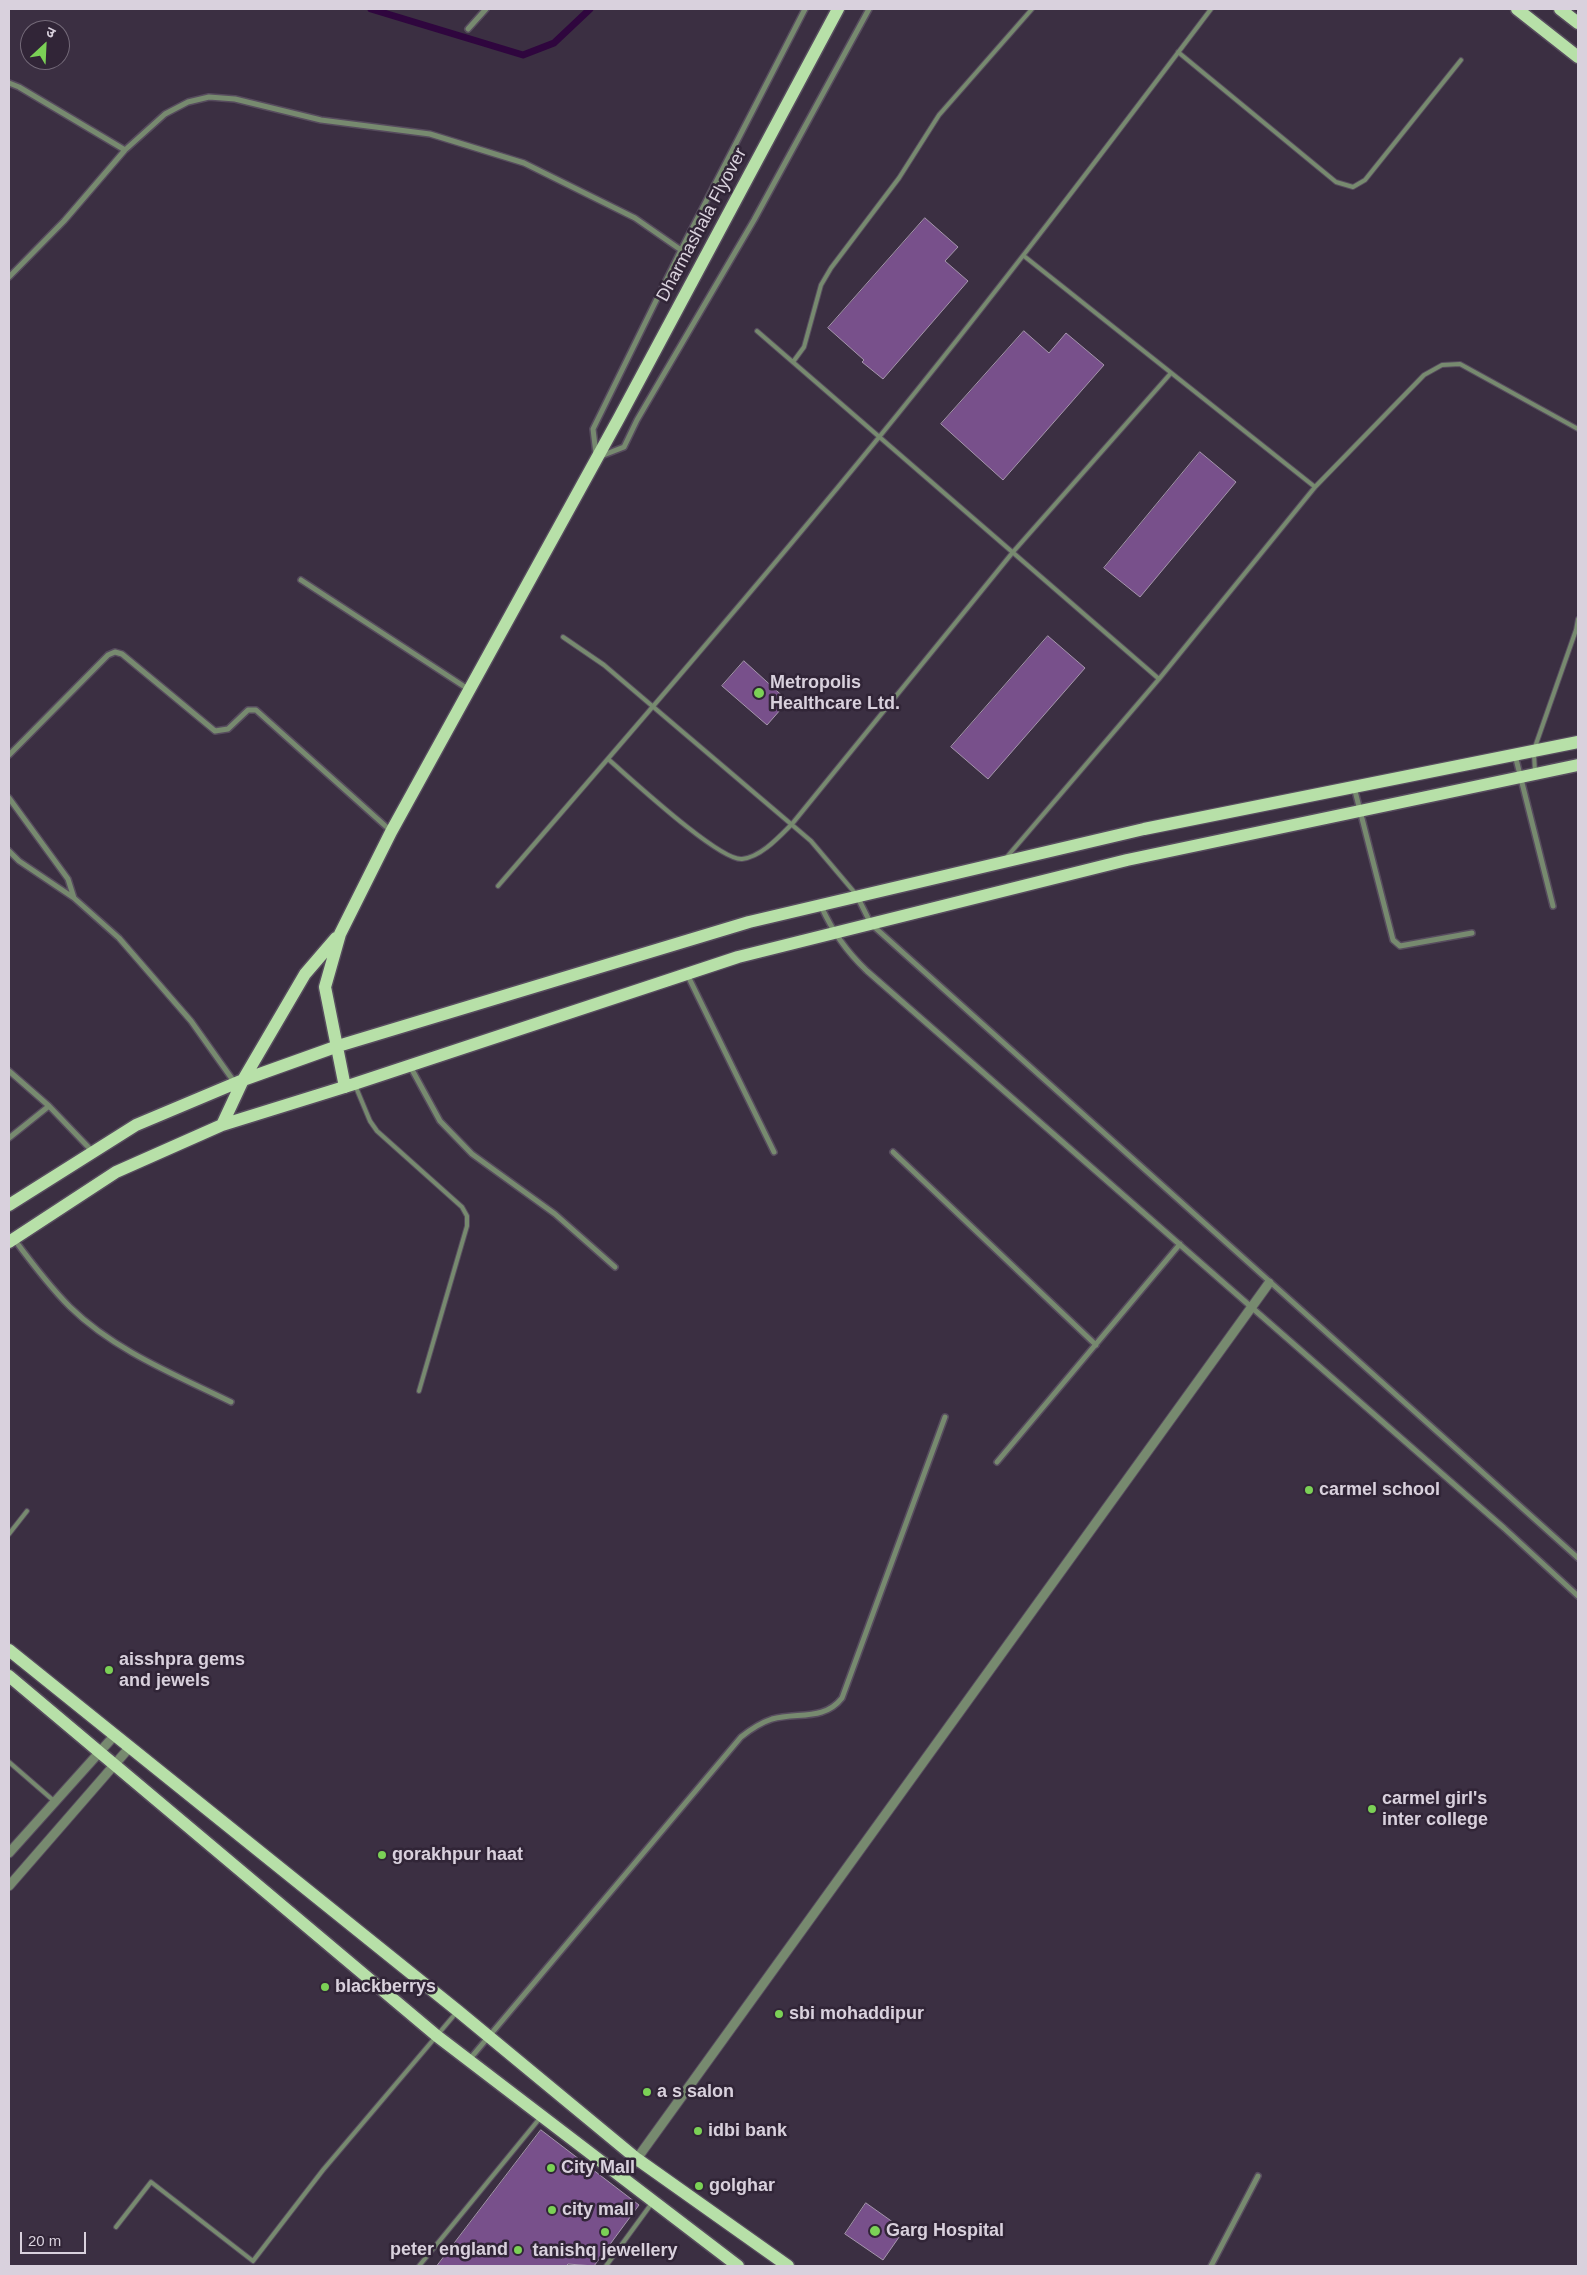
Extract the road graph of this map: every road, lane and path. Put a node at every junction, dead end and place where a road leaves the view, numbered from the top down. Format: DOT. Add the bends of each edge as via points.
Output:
graph roads {
  1 [pos="486,9"];
  2 [pos="805,9"];
  3 [pos="838,9"];
  4 [pos="869,9"];
  5 [pos="1032,9"];
  6 [pos="1211,9"];
  7 [pos="1517,9"];
  8 [pos="1560,9"];
  9 [pos="1578,23"];
  10 [pos="468,29"];
  11 [pos="1178,52"];
  12 [pos="1578,57"];
  13 [pos="1461,60"];
  14 [pos="9,83"];
  15 [pos="125,150"];
  16 [pos="681,250"];
  17 [pos="1024,256"];
  18 [pos="9,276"];
  19 [pos="757,331"];
  20 [pos="794,362"];
  21 [pos="1171,373"];
  22 [pos="1578,429"];
  23 [pos="880,436"];
  24 [pos="597,458"];
  25 [pos="1315,487"];
  26 [pos="1013,552"];
  27 [pos="301,580"];
  28 [pos="1578,619"];
  29 [pos="563,637"];
  30 [pos="1159,679"];
  31 [pos="469,690"];
  32 [pos="653,707"];
  33 [pos="1578,742"];
  34 [pos="1534,751"];
  35 [pos="9,755"];
  36 [pos="1515,755"];
  37 [pos="608,759"];
  38 [pos="1578,765"];
  39 [pos="1536,774"];
  40 [pos="1521,777"];
  41 [pos="1354,787"];
  42 [pos="9,798"];
  43 [pos="1360,811"];
  44 [pos="792,824"];
  45 [pos="391,832"];
  46 [pos="9,851"];
  47 [pos="1003,861"];
  48 [pos="498,886"];
  49 [pos="856,895"];
  50 [pos="74,898"];
  51 [pos="820,904"];
  52 [pos="1553,906"];
  53 [pos="871,924"];
  54 [pos="834,933"];
  55 [pos="1472,933"];
  56 [pos="340,934"];
  57 [pos="687,974"];
  58 [pos="338,1046"];
  59 [pos="410,1066"];
  60 [pos="9,1071"];
  61 [pos="240,1081"];
  62 [pos="350,1086"];
  63 [pos="49,1106"];
  64 [pos="222,1124"];
  65 [pos="9,1138"];
  66 [pos="93,1152"];
  67 [pos="774,1152"];
  68 [pos="892,1152"];
  69 [pos="9,1205"];
  70 [pos="11,1241"];
  71 [pos="1180,1244"];
  72 [pos="615,1267"];
  73 [pos="1269,1283"];
  74 [pos="1252,1307"];
  75 [pos="1096,1344"];
  76 [pos="419,1391"];
  77 [pos="231,1402"];
  78 [pos="945,1417"];
  79 [pos="997,1462"];
  80 [pos="28,1511"];
  81 [pos="9,1534"];
  82 [pos="1578,1558"];
  83 [pos="1578,1596"];
  84 [pos="9,1650"];
  85 [pos="9,1676"];
  86 [pos="114,1736"];
  87 [pos="129,1748"];
  88 [pos="100,1751"];
  89 [pos="9,1762"];
  90 [pos="114,1764"];
  91 [pos="54,1801"];
  92 [pos="9,1853"];
  93 [pos="9,1886"];
  94 [pos="458,2011"];
  95 [pos="437,2036"];
  96 [pos="489,2037"];
  97 [pos="469,2060"];
  98 [pos="542,2116"];
  99 [pos="637,2158"];
  100 [pos="1258,2176"];
  101 [pos="622,2178"];
  102 [pos="653,2201"];
  103 [pos="116,2227"];
  104 [pos="419,2266"];
  105 [pos="606,2266"];
  106 [pos="738,2266"];
  107 [pos="788,2266"];
  108 [pos="1210,2266"];
  1 -- 10 [label="street"];
  2 -- 16 [label="street"];
  3 -- 24 [label="main road, Dharmashala Flyover"];
  4 -- 24 [label="street" via="754,220 624,447"];
  5 -- 20 [label="lane" via="939,115 900,178 831,268 821,285 804,347"];
  6 -- 11 [label="lane"];
  7 -- 12 [label="main road"];
  8 -- 9 [label="main road"];
  11 -- 13 [label="lane" via="1336,182 1353,187 1365,180"];
  11 -- 17 [label="lane"];
  14 -- 15 [label="street"];
  15 -- 16 [label="street" via="165,114 188,102 209,97 235,99 321,120 430,134 524,163 634,218"];
  15 -- 18 [label="street" via="64,221"];
  16 -- 24 [label="street" via="593,429"];
  17 -- 21 [label="lane"];
  17 -- 23 [label="lane"];
  19 -- 20 [label="lane"];
  20 -- 23 [label="lane"];
  21 -- 25 [label="lane"];
  21 -- 26 [label="lane"];
  22 -- 25 [label="lane" via="1460,364 1442,366 1424,374"];
  23 -- 26 [label="lane"];
  23 -- 32 [label="lane"];
  24 -- 31 [label="main road, Dharmashala Flyover"];
  25 -- 30 [label="lane"];
  26 -- 30 [label="lane"];
  26 -- 44 [label="lane"];
  27 -- 31 [label="street"];
  28 -- 34 [label="lane"];
  29 -- 32 [label="lane" via="604,665"];
  30 -- 47 [label="lane"];
  31 -- 45 [label="main road, Dharmashala Flyover"];
  32 -- 37 [label="lane"];
  32 -- 44 [label="lane"];
  33 -- 34 [label="main road"];
  34 -- 36 [label="main road"];
  34 -- 39 [label="lane"];
  35 -- 45 [label="street" via="108,655 116,652 215,730 228,729 248,710 256,710"];
  36 -- 40 [label="street"];
  36 -- 41 [label="main road"];
  37 -- 44 [label="lane" via="725,855 741,859 760,851"];
  37 -- 48 [label="lane"];
  38 -- 39 [label="main road"];
  39 -- 40 [label="main road"];
  40 -- 43 [label="main road"];
  40 -- 52 [label="street"];
  41 -- 43 [label="street"];
  41 -- 47 [label="main road"];
  42 -- 50 [label="street" via="68,879"];
  43 -- 53 [label="main road" via="1127,860"];
  43 -- 55 [label="street" via="1392,940 1400,946"];
  44 -- 49 [label="lane" via="811,841"];
  45 -- 56 [label="main road, Dharmashala Flyover"];
  46 -- 50 [label="street"];
  47 -- 49 [label="main road"];
  49 -- 51 [label="main road"];
  49 -- 53 [label="street"];
  50 -- 61 [label="street" via="120,938"];
  51 -- 54 [label="street"];
  51 -- 58 [label="main road" via="749,922"];
  53 -- 54 [label="main road"];
  53 -- 73 [label="street"];
  54 -- 57 [label="main road" via="738,957"];
  54 -- 71 [label="street" via="867,971"];
  56 -- 58 [label="main road" via="324,987"];
  56 -- 61 [label="main road" via="304,974"];
  57 -- 59 [label="main road"];
  57 -- 67 [label="street"];
  58 -- 61 [label="main road"];
  58 -- 62 [label="main road"];
  59 -- 62 [label="main road"];
  59 -- 72 [label="street" via="440,1121 472,1154 555,1214"];
  60 -- 63 [label="street"];
  61 -- 64 [label="main road"];
  61 -- 66 [label="main road" via="136,1125"];
  62 -- 64 [label="main road"];
  62 -- 76 [label="lane" via="377,1131 462,1207 467,1216 467,1226"];
  63 -- 65 [label="street"];
  63 -- 66 [label="street"];
  64 -- 70 [label="main road" via="116,1172"];
  66 -- 69 [label="main road"];
  68 -- 75 [label="street"];
  70 -- 77 [label="street" via="69,1306 91,1325 130,1352"];
  71 -- 74 [label="street"];
  71 -- 75 [label="street"];
  73 -- 74 [label="street"];
  73 -- 82 [label="street"];
  74 -- 83 [label="street"];
  74 -- 99 [label="street"];
  75 -- 79 [label="street"];
  78 -- 96 [label="street" via="842,1698 834,1708 822,1713 773,1719 755,1726 741,1737"];
  80 -- 81 [label="lane"];
  84 -- 86 [label="main road"];
  85 -- 88 [label="main road"];
  86 -- 87 [label="main road"];
  86 -- 88 [label="street"];
  87 -- 90 [label="street"];
  87 -- 94 [label="main road"];
  88 -- 90 [label="main road"];
  88 -- 91 [label="street"];
  89 -- 91 [label="lane"];
  90 -- 93 [label="street"];
  90 -- 95 [label="main road"];
  91 -- 92 [label="street"];
  94 -- 95 [label="lane"];
  94 -- 96 [label="main road"];
  95 -- 97 [label="main road"];
  95 -- 103 [label="lane" via="323,2170 253,2260 151,2182"];
  96 -- 97 [label="street"];
  96 -- 99 [label="main road"];
  97 -- 98 [label="main road"];
  98 -- 101 [label="main road"];
  98 -- 104 [label="lane"];
  99 -- 101 [label="street"];
  99 -- 107 [label="main road"];
  100 -- 108 [label="street"];
  101 -- 102 [label="main road"];
  102 -- 105 [label="lane"];
  102 -- 106 [label="main road"];
}
